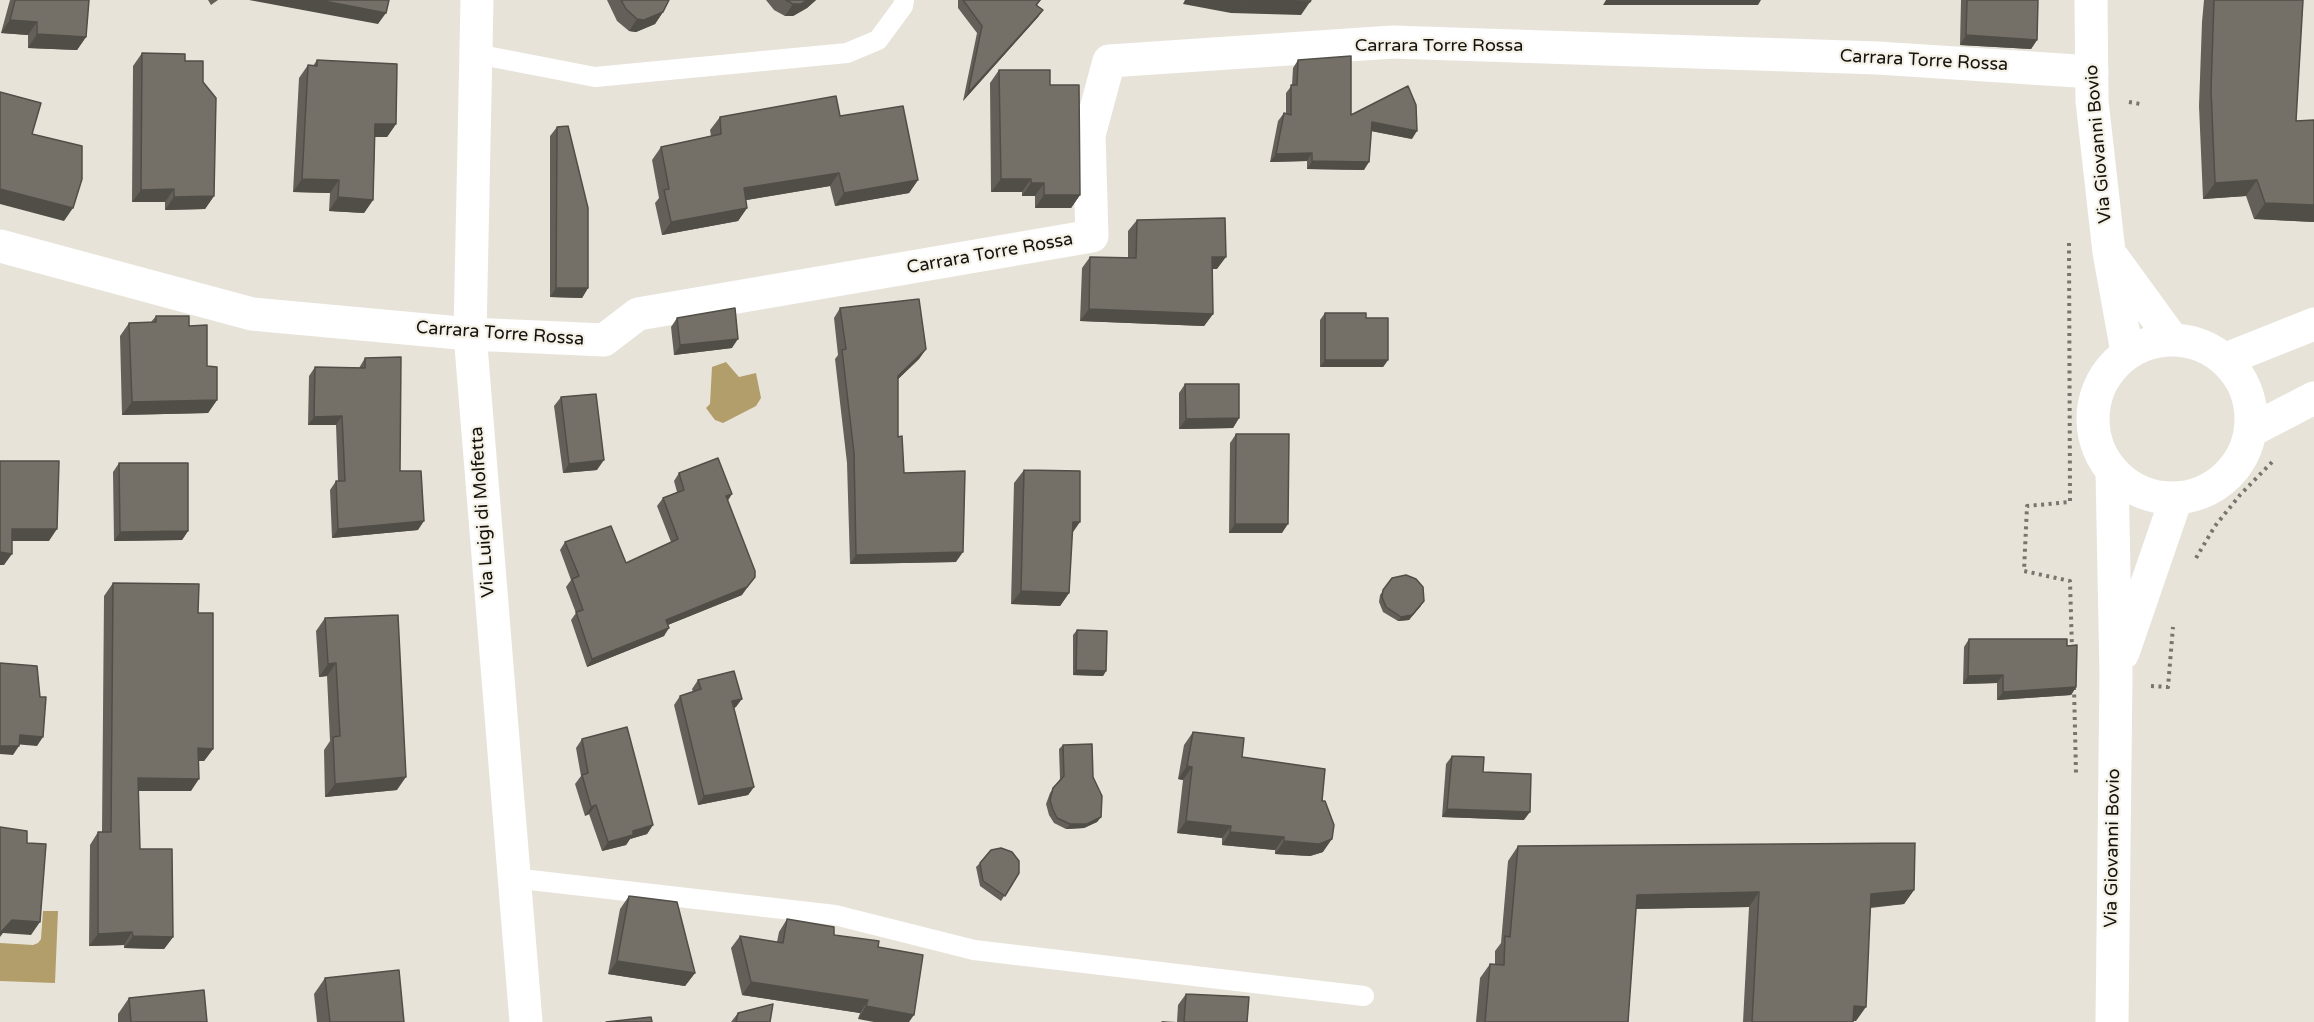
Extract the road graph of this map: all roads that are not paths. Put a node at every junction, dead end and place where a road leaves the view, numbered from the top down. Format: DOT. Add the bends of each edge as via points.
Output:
graph roads {
  1 [pos="477,0"];
  2 [pos="904,0"];
  3 [pos="2091,0"];
  4 [pos="476,54"];
  5 [pos="2092,86"];
  6 [pos="0,246"];
  7 [pos="2109,252"];
  8 [pos="2314,324"];
  9 [pos="470,334"];
  10 [pos="2172,339"];
  11 [pos="2127,352"];
  12 [pos="2226,359"];
  13 [pos="2314,398"];
  14 [pos="2252,430"];
  15 [pos="2112,471"];
  16 [pos="2176,499"];
  17 [pos="2116,675"];
  18 [pos="513,878"];
  19 [pos="1364,996"];
  20 [pos="526,1022"];
  21 [pos="2112,1022"];
  1 -- 4 [label="street, Via Luigi di Molfetta"];
  2 -- 4 [label="lane" via="878,40 847,53 595,77"];
  3 -- 5 [label="street, Via Giovanni Bovio"];
  4 -- 9 [label="street, Via Luigi di Molfetta"];
  5 -- 7 [label="street, Via Giovanni Bovio"];
  5 -- 9 [label="street, Carrara Torre Rossa" via="1878,58 1393,42 1109,61 1089,135 1092,236 638,314 604,340"];
  6 -- 9 [label="street, Carrara Torre Rossa" via="252,314"];
  7 -- 10 [label="street, Via Giovanni Bovio"];
  7 -- 11 [label="street, Via Giovanni Bovio"];
  8 -- 12 [label="street"];
  9 -- 18 [label="street, Via Luigi di Molfetta"];
  10 -- 11 [label="street, Via Giovanni Bovio" via="2148,342"];
  10 -- 12 [label="street, Via Giovanni Bovio" via="2192,341"];
  11 -- 15 [label="street, Via Giovanni Bovio" via="2108,371 2096,395 2093,422 2098,448"];
  12 -- 14 [label="street, Via Giovanni Bovio" via="2242,380 2251,404"];
  13 -- 14 [label="street"];
  14 -- 16 [label="street, Via Giovanni Bovio" via="2243,456 2226,478 2203,493"];
  15 -- 16 [label="street, Via Giovanni Bovio" via="2141,493"];
  15 -- 17 [label="street, Via Giovanni Bovio"];
  16 -- 17 [label="street, Via Giovanni Bovio"];
  17 -- 21 [label="street, Via Giovanni Bovio"];
  18 -- 19 [label="lane" via="835,915 974,950"];
  18 -- 20 [label="street, Via Luigi di Molfetta"];
}
